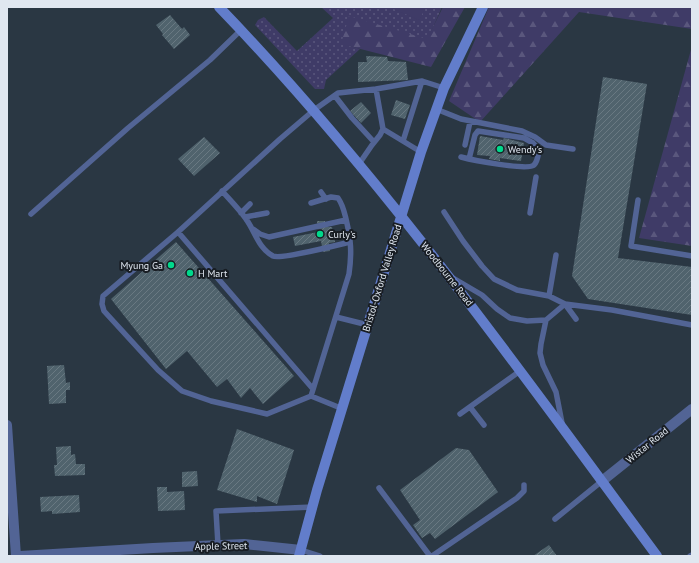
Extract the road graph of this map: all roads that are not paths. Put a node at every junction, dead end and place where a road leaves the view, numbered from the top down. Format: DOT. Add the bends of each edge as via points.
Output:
graph roads {
  1 [pos="219,7"];
  2 [pos="484,7"];
  3 [pos="241,30"];
  4 [pos="422,81"];
  5 [pos="444,88"];
  6 [pos="376,89"];
  7 [pos="335,96"];
  8 [pos="436,108"];
  9 [pos="314,110"];
  10 [pos="470,122"];
  11 [pos="383,129"];
  12 [pos="403,141"];
  13 [pos="374,142"];
  14 [pos="465,145"];
  15 [pos="573,149"];
  16 [pos="421,152"];
  17 [pos="461,157"];
  18 [pos="469,159"];
  19 [pos="359,164"];
  20 [pos="536,177"];
  21 [pos="222,192"];
  22 [pos="322,192"];
  23 [pos="326,199"];
  24 [pos="638,200"];
  25 [pos="311,203"];
  26 [pos="250,204"];
  27 [pos="267,212"];
  28 [pos="444,212"];
  29 [pos="530,213"];
  30 [pos="31,214"];
  31 [pos="243,215"];
  32 [pos="401,215"];
  33 [pos="346,220"];
  34 [pos="253,229"];
  35 [pos="178,232"];
  36 [pos="350,242"];
  37 [pos="556,255"];
  38 [pos="692,256"];
  39 [pos="448,275"];
  40 [pos="549,296"];
  41 [pos="565,304"];
  42 [pos="336,317"];
  43 [pos="576,319"];
  44 [pos="546,320"];
  45 [pos="368,325"];
  46 [pos="692,326"];
  47 [pos="520,371"];
  48 [pos="313,388"];
  49 [pos="311,396"];
  50 [pos="470,407"];
  51 [pos="342,409"];
  52 [pos="692,409"];
  53 [pos="460,414"];
  54 [pos="7,425"];
  55 [pos="484,425"];
  56 [pos="564,430"];
  57 [pos="602,481"];
  58 [pos="524,485"];
  59 [pos="379,488"];
  60 [pos="313,507"];
  61 [pos="555,519"];
  62 [pos="218,545"];
  63 [pos="300,553"];
  64 [pos="16,556"];
  65 [pos="20,556"];
  66 [pos="320,556"];
  67 [pos="431,556"];
  68 [pos="657,556"];
  1 -- 3 [label="main road, Woodbourne Road"];
  2 -- 5 [label="main road, Bristol-Oxford Valley Road"];
  3 -- 9 [label="main road, Woodbourne Road"];
  3 -- 30 [label="lane" via="210,60"];
  4 -- 5 [label="lane"];
  4 -- 6 [label="lane"];
  4 -- 12 [label="lane"];
  5 -- 8 [label="main road, Bristol-Oxford Valley Road"];
  6 -- 7 [label="lane" via="338,93"];
  6 -- 11 [label="lane"];
  7 -- 9 [label="lane"];
  7 -- 13 [label="lane"];
  8 -- 10 [label="lane"];
  8 -- 16 [label="main road, Bristol-Oxford Valley Road"];
  9 -- 19 [label="main road, Woodbourne Road"];
  9 -- 21 [label="lane"];
  10 -- 14 [label="lane"];
  10 -- 15 [label="lane" via="522,131 546,146"];
  11 -- 12 [label="lane"];
  11 -- 13 [label="lane"];
  12 -- 16 [label="lane"];
  13 -- 19 [label="lane"];
  16 -- 32 [label="main road, Bristol-Oxford Valley Road"];
  17 -- 18 [label="lane"];
  18 -- 18 [label="lane" via="529,168 534,166 539,150 524,138 478,131 474,135"];
  19 -- 32 [label="main road, Woodbourne Road"];
  20 -- 29 [label="lane"];
  21 -- 31 [label="lane"];
  21 -- 35 [label="lane"];
  22 -- 23 [label="lane"];
  23 -- 25 [label="lane"];
  23 -- 33 [label="lane" via="338,198 342,203"];
  24 -- 38 [label="lane" via="631,246"];
  26 -- 31 [label="lane"];
  27 -- 31 [label="lane"];
  28 -- 40 [label="lane" via="463,241 494,279 517,290"];
  31 -- 34 [label="lane"];
  32 -- 39 [label="main road, Woodbourne Road"];
  32 -- 45 [label="main road, Bristol-Oxford Valley Road"];
  33 -- 34 [label="lane" via="269,237"];
  33 -- 36 [label="lane"];
  34 -- 36 [label="lane" via="264,249 280,258"];
  35 -- 48 [label="lane"];
  35 -- 49 [label="lane" via="103,296 104,311 158,370 182,391 266,414"];
  36 -- 42 [label="lane" via="352,254 349,274"];
  37 -- 40 [label="lane"];
  39 -- 44 [label="lane" via="482,296 510,318 527,321"];
  39 -- 47 [label="main road, Woodbourne Road"];
  40 -- 41 [label="lane"];
  41 -- 43 [label="lane"];
  41 -- 44 [label="lane"];
  41 -- 46 [label="lane" via="612,310"];
  42 -- 45 [label="lane"];
  42 -- 48 [label="lane"];
  44 -- 56 [label="lane" via="540,353 556,392"];
  45 -- 51 [label="main road, Bristol-Oxford Valley Road"];
  47 -- 50 [label="lane"];
  47 -- 56 [label="main road, Woodbourne Road"];
  48 -- 49 [label="lane"];
  49 -- 51 [label="lane"];
  50 -- 53 [label="lane"];
  50 -- 55 [label="lane"];
  51 -- 60 [label="main road, Bristol-Oxford Valley Road"];
  52 -- 57 [label="street, Wistar Road"];
  54 -- 64 [label="street"];
  56 -- 57 [label="main road, Woodbourne Road"];
  57 -- 61 [label="lane"];
  57 -- 68 [label="main road, Woodbourne Road"];
  58 -- 67 [label="lane" via="524,491 517,498"];
  59 -- 67 [label="lane"];
  60 -- 62 [label="lane" via="216,511"];
  60 -- 63 [label="main road, Bristol-Oxford Valley Road"];
  62 -- 63 [label="street, Apple Street" via="244,544"];
  62 -- 65 [label="street, Apple Street"];
  63 -- 66 [label="lane"];
}
